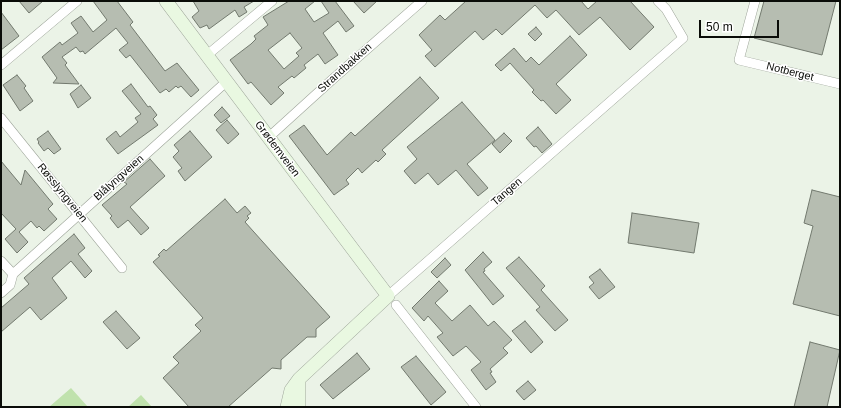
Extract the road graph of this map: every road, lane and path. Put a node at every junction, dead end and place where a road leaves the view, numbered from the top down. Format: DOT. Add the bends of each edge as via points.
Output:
graph roads {
  1 [pos="77,1"];
  2 [pos="166,1"];
  3 [pos="272,1"];
  4 [pos="422,1"];
  5 [pos="658,1"];
  6 [pos="755,1"];
  7 [pos="206,56"];
  8 [pos="1,65"];
  9 [pos="226,82"];
  10 [pos="840,84"];
  11 [pos="1,118"];
  12 [pos="269,137"];
  13 [pos="79,214"];
  14 [pos="1,261"];
  15 [pos="122,268"];
  16 [pos="13,274"];
  17 [pos="1,293"];
  18 [pos="392,301"];
  19 [pos="299,379"];
  20 [pos="287,407"];
  21 [pos="299,407"];
  22 [pos="476,407"];
  1 -- 8 [label="street"];
  2 -- 7 [label="main road, Grødemveien"];
  3 -- 7 [label="street"];
  4 -- 12 [label="street, Strandbakken"];
  5 -- 18 [label="street, Tangen" via="683,38"];
  6 -- 10 [label="street, Notberget" via="739,60"];
  7 -- 9 [label="main road, Grødemveien"];
  9 -- 12 [label="main road, Grødemveien"];
  9 -- 13 [label="street, Blålyngveien"];
  11 -- 13 [label="street, Røsslyngveien"];
  12 -- 18 [label="main road, Grødemveien"];
  13 -- 15 [label="street, Røsslyngveien"];
  13 -- 16 [label="street, Blålyngveien"];
  14 -- 16 [label="street"];
  16 -- 17 [label="street, Blålyngveien" via="10,285"];
  18 -- 19 [label="main road, Tangen"];
  18 -- 22 [label="street, Grødemveien"];
  19 -- 20 [label="main road" via="292,390"];
  19 -- 21 [label="main road"];
}
